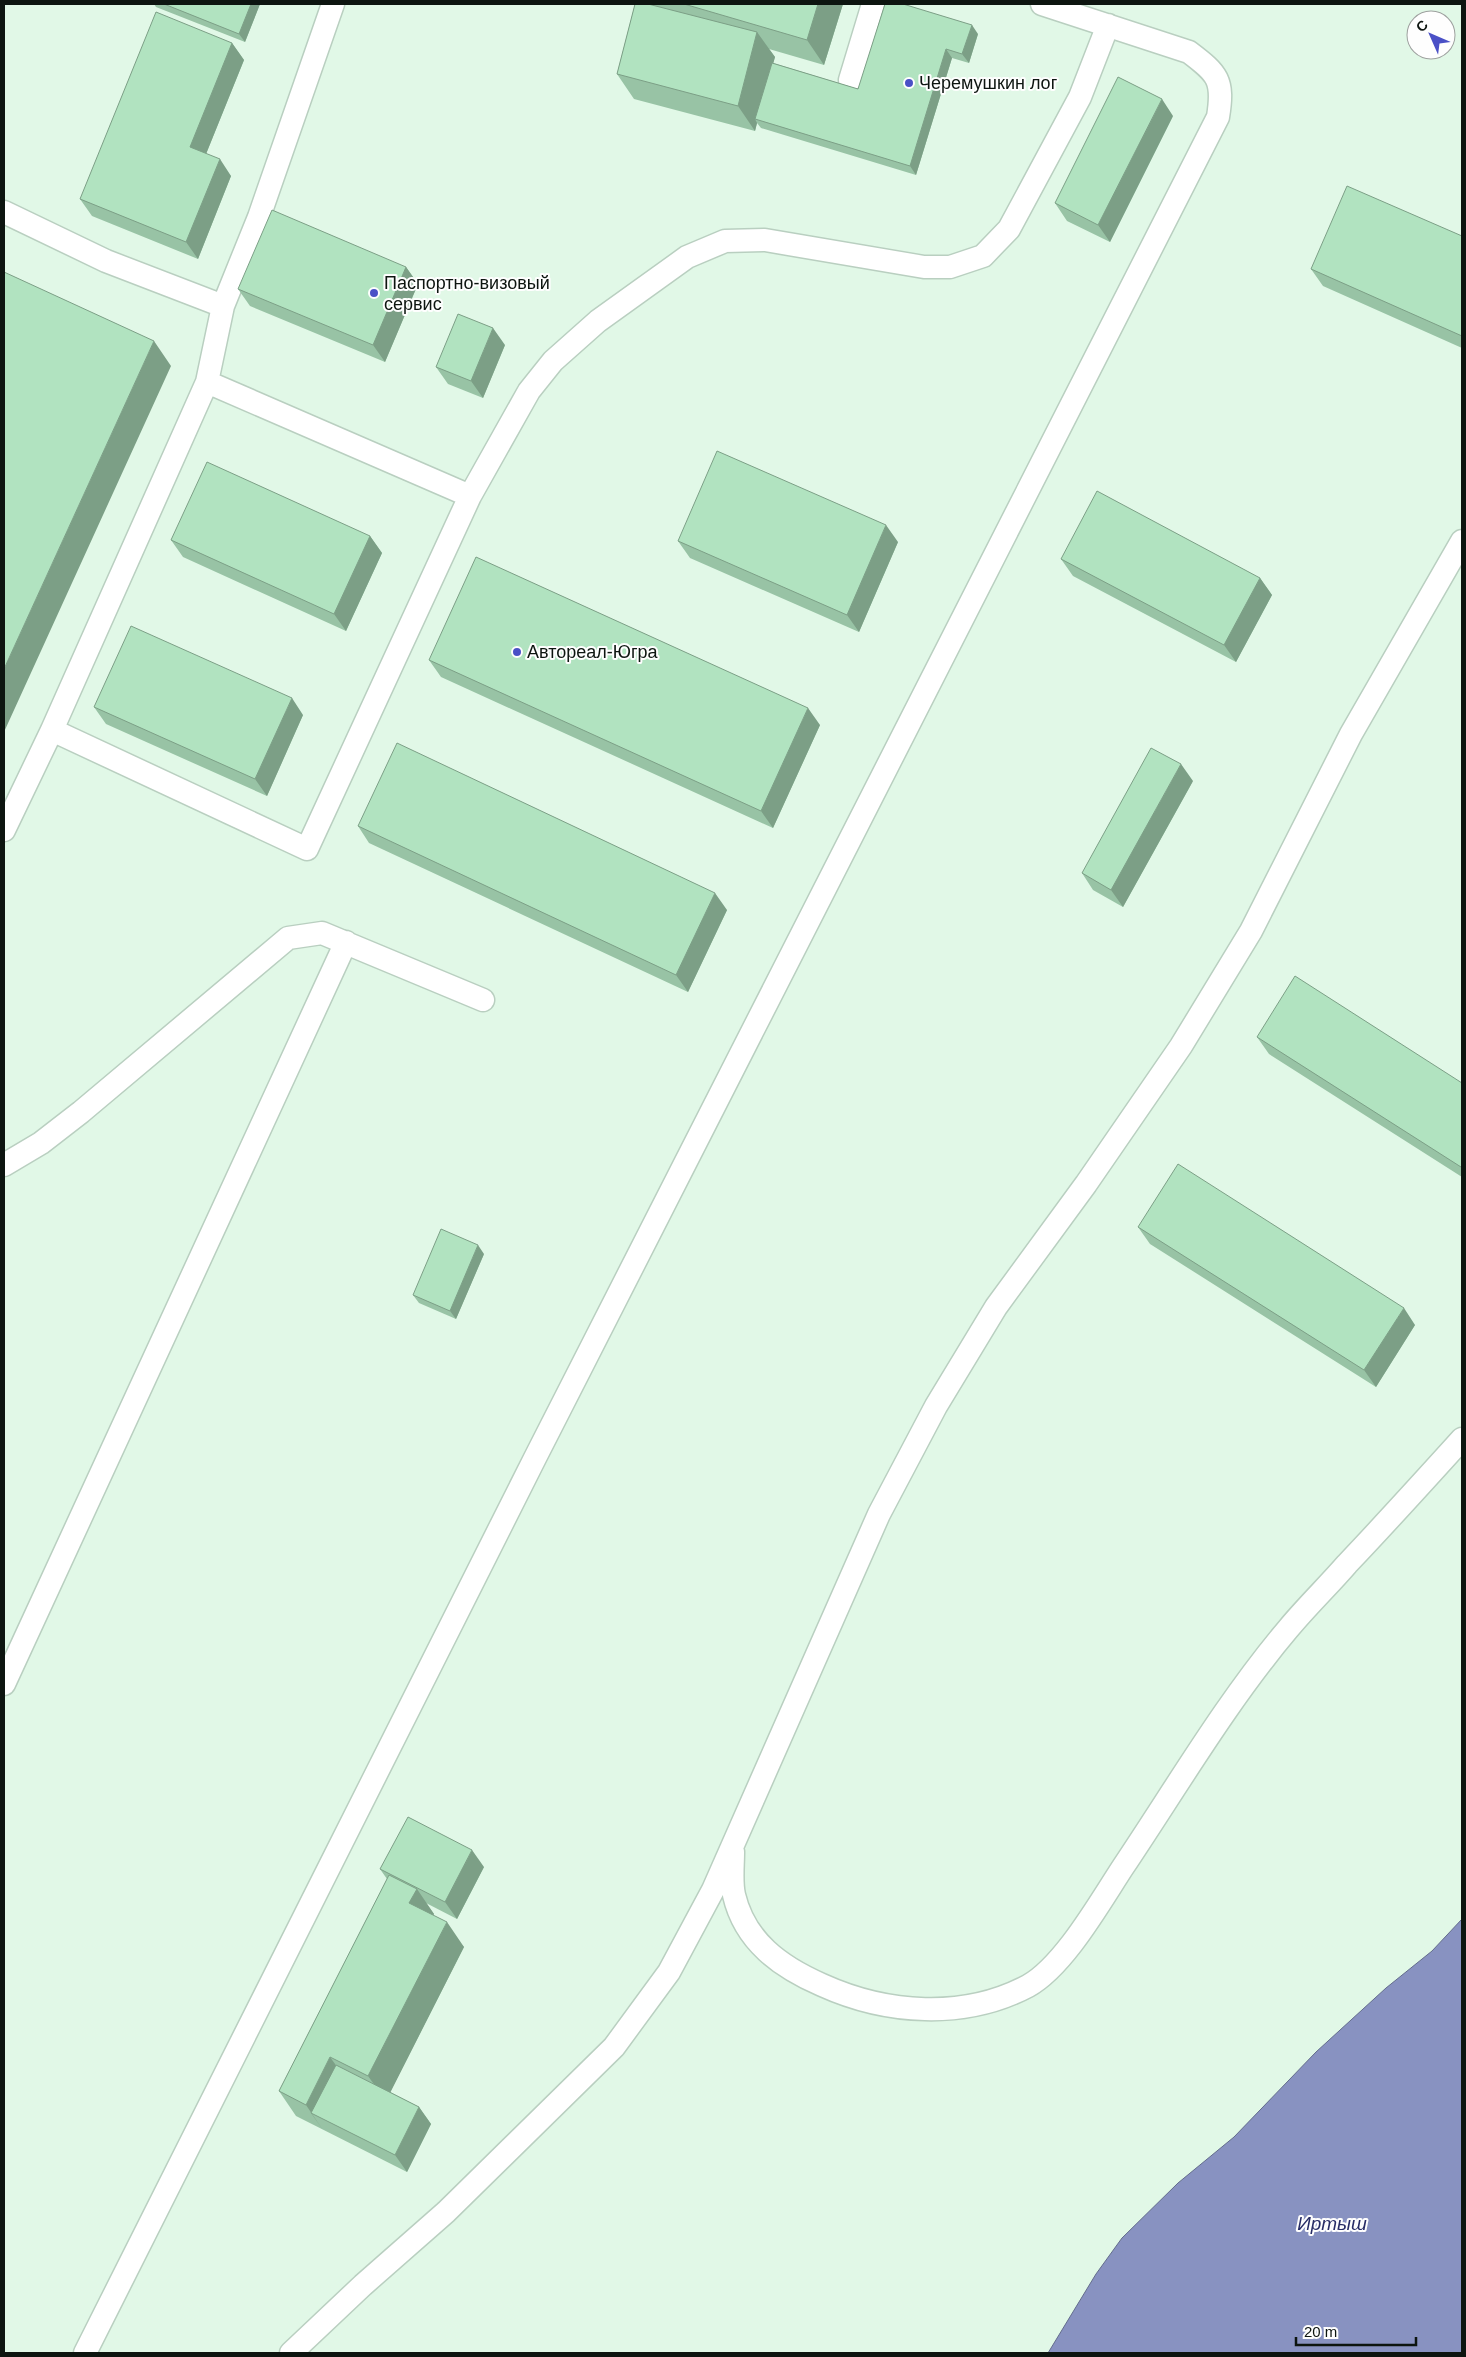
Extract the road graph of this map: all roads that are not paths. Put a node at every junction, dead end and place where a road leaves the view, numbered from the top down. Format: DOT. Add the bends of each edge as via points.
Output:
graph roads {
  1 [pos="333,4"];
  2 [pos="872,4"];
  3 [pos="1042,4"];
  4 [pos="1108,25"];
  5 [pos="850,80"];
  6 [pos="4,212"];
  7 [pos="223,306"];
  8 [pos="207,382"];
  9 [pos="470,496"];
  10 [pos="1462,541"];
  11 [pos="52,730"];
  12 [pos="4,830"];
  13 [pos="346,942"];
  14 [pos="483,1000"];
  15 [pos="4,1165"];
  16 [pos="1462,1440"];
  17 [pos="4,1684"];
  18 [pos="733,1846"];
  19 [pos="86,2353"];
  20 [pos="291,2353"];
  1 -- 7 [label="lane" via="259,217"];
  2 -- 5 [label="lane"];
  3 -- 4 [label="lane"];
  4 -- 9 [label="lane" via="1076,106 1008,228 984,256 950,267 924,267 765,240 725,241 687,257 598,321 553,361 529,391"];
  4 -- 19 [label="lane" via="1189,52 1207,66 1218,80 1221,97 1218,117 535,1458"];
  6 -- 7 [label="lane" via="106,261"];
  7 -- 8 [label="lane"];
  8 -- 9 [label="lane"];
  8 -- 11 [label="lane"];
  9 -- 11 [label="lane" via="306,849"];
  10 -- 18 [label="lane" via="1351,734 1250,931 1181,1046 996,1307 936,1406 879,1514"];
  11 -- 12 [label="lane"];
  13 -- 14 [label="lane"];
  13 -- 15 [label="lane" via="322,933 288,938 81,1112 42,1142"];
  13 -- 17 [label="lane"];
  16 -- 18 [label="lane" via="1288,1629 1230,1708 1085,1924 1056,1962 1030,1985 986,2003 946,2010 891,2007 846,1996 801,1976 768,1953 746,1928 734,1894"];
  18 -- 20 [label="lane" via="669,1972 614,2047 446,2212"];
}
